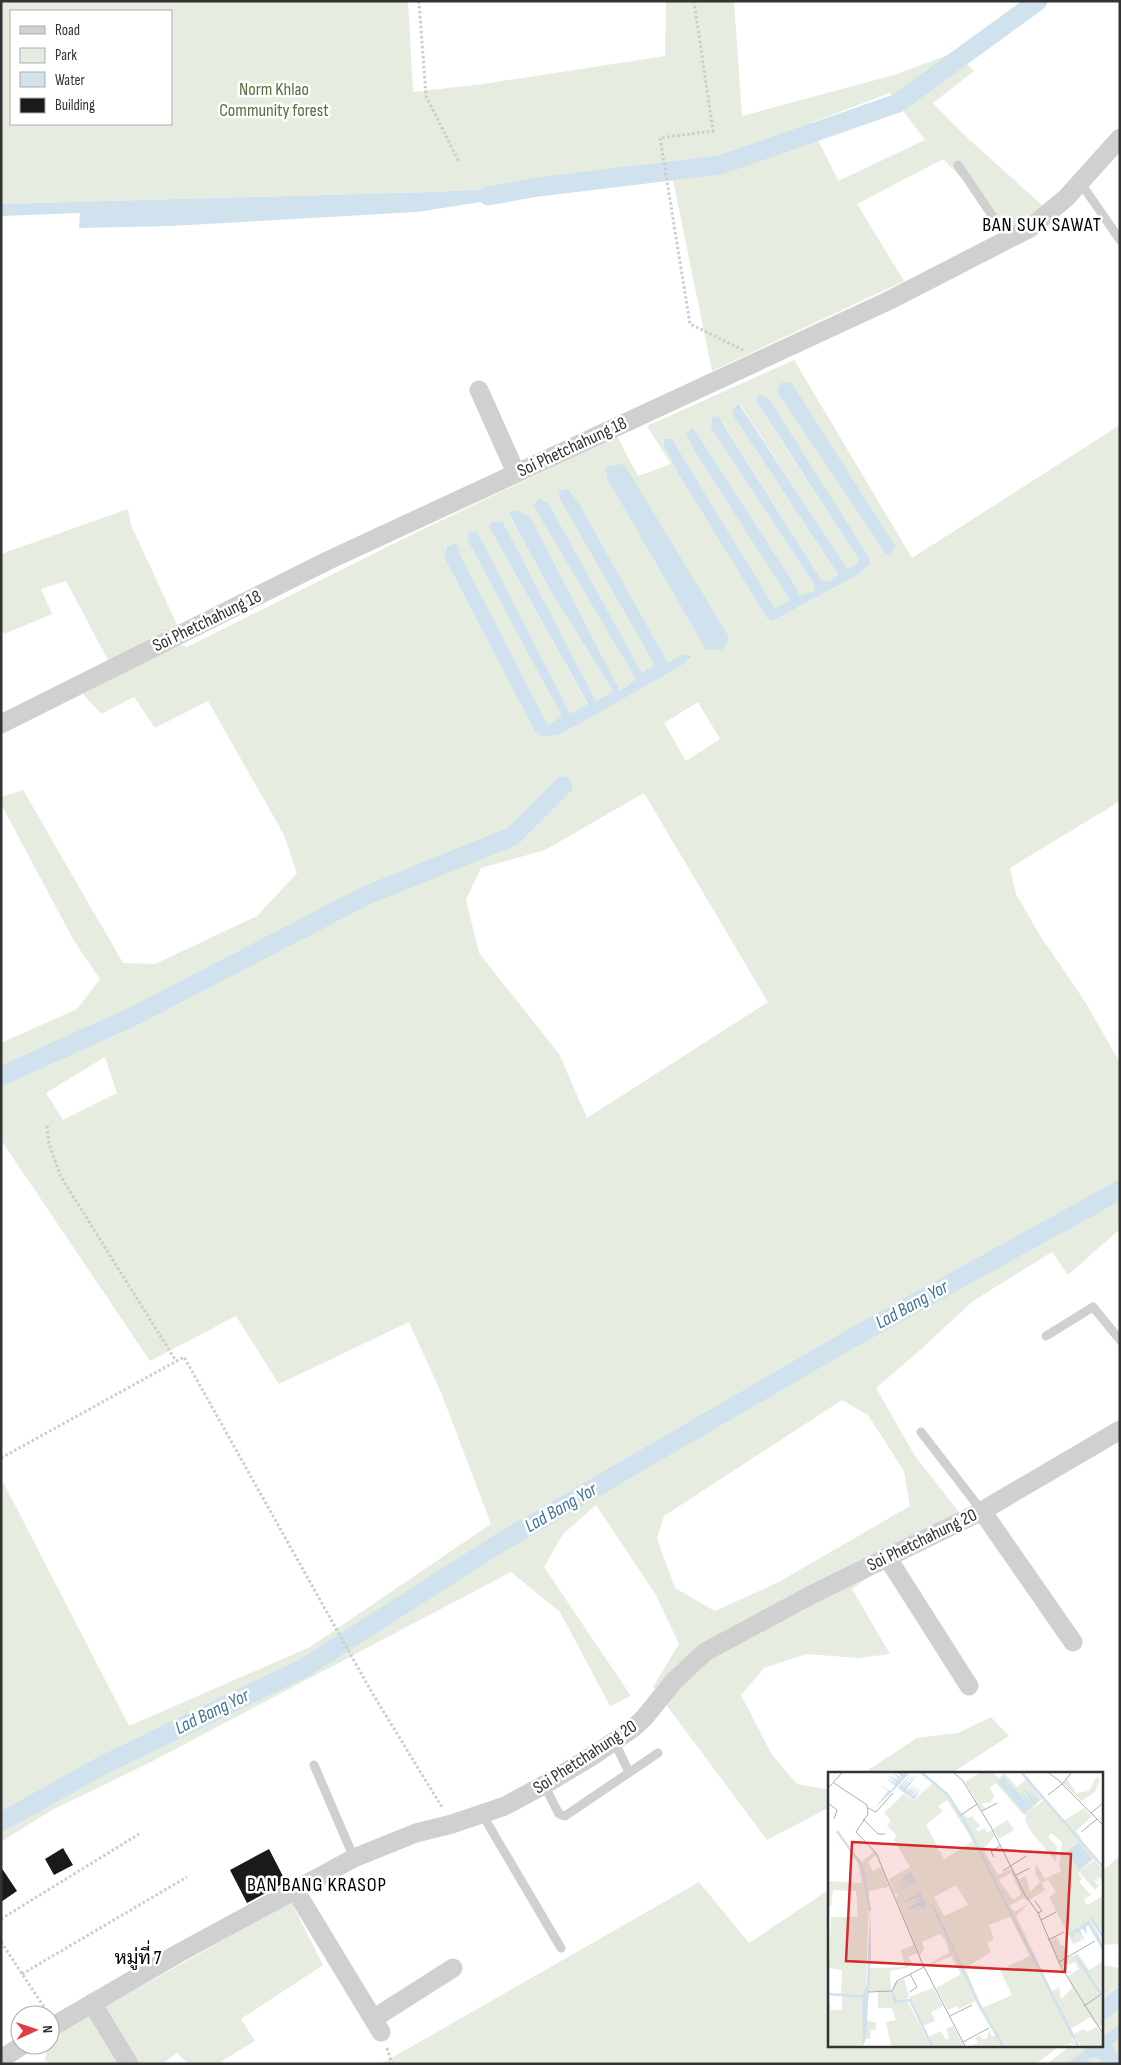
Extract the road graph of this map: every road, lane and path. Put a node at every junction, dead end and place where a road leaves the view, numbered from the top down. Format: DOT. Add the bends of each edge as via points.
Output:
graph roads {
  1 [pos="419,1"];
  2 [pos="694,1"];
  3 [pos="1120,138"];
  4 [pos="459,162"];
  5 [pos="958,165"];
  6 [pos="1080,182"];
  7 [pos="1008,239"];
  8 [pos="1120,240"];
  9 [pos="761,359"];
  10 [pos="479,390"];
  11 [pos="516,473"];
  12 [pos="1,724"];
  13 [pos="47,1126"];
  14 [pos="1046,1336"];
  15 [pos="1120,1340"];
  16 [pos="176,1361"];
  17 [pos="1120,1430"];
  18 [pos="921,1432"];
  19 [pos="1,1458"];
  20 [pos="982,1510"];
  21 [pos="887,1557"];
  22 [pos="1073,1642"];
  23 [pos="969,1686"];
  24 [pos="614,1741"];
  25 [pos="658,1753"];
  26 [pos="314,1765"];
  27 [pos="630,1772"];
  28 [pos="544,1785"];
  29 [pos="482,1814"];
  30 [pos="452,1824"];
  31 [pos="139,1834"];
  32 [pos="354,1858"];
  33 [pos="187,1877"];
  34 [pos="295,1890"];
  35 [pos="1,1919"];
  36 [pos="1,1942"];
  37 [pos="561,1948"];
  38 [pos="453,1968"];
  39 [pos="22,1974"];
  40 [pos="92,2003"];
  41 [pos="42,2005"];
  42 [pos="60,2022"];
  43 [pos="130,2064"];
  1 -- 4 [label="path" via="426,96"];
  2 -- 9 [label="path" via="713,131 660,138 690,324"];
  3 -- 6 [label="street, Soi Phetchahung 18"];
  5 -- 7 [label="lane"];
  6 -- 7 [label="street, Soi Phetchahung 18" via="1038,223"];
  6 -- 8 [label="lane"];
  7 -- 9 [label="street, Soi Phetchahung 18" via="888,302"];
  9 -- 11 [label="street, Soi Phetchahung 18"];
  10 -- 11 [label="street"];
  11 -- 12 [label="street, Soi Phetchahung 18" via="327,561"];
  13 -- 16 [label="path" via="49,1144 61,1177"];
  14 -- 15 [label="lane" via="1093,1307"];
  16 -- 19 [label="path"];
  16 -- 30 [label="path" via="184,1356 372,1691"];
  17 -- 20 [label="street, Soi Phetchahung 20"];
  18 -- 20 [label="lane"];
  20 -- 21 [label="street, Soi Phetchahung 20"];
  20 -- 22 [label="street"];
  21 -- 23 [label="street"];
  21 -- 24 [label="street, Soi Phetchahung 20" via="705,1652 674,1681 644,1718"];
  24 -- 27 [label="lane"];
  24 -- 28 [label="street, Soi Phetchahung 20"];
  25 -- 27 [label="lane"];
  26 -- 32 [label="lane"];
  27 -- 28 [label="lane" via="565,1816 559,1814"];
  28 -- 29 [label="street, Soi Phetchahung 20"];
  29 -- 30 [label="street, Soi Phetchahung 20"];
  29 -- 37 [label="lane"];
  30 -- 32 [label="street, Soi Phetchahung 20"];
  31 -- 35 [label="path"];
  32 -- 34 [label="street, Soi Phetchahung 20"];
  33 -- 39 [label="path"];
  34 -- 38 [label="street" via="377,2026"];
  34 -- 40 [label="street, Soi Phetchahung 20"];
  36 -- 39 [label="path"];
  39 -- 41 [label="path"];
  40 -- 42 [label="street, Soi Phetchahung 20"];
  40 -- 43 [label="street"];
}
